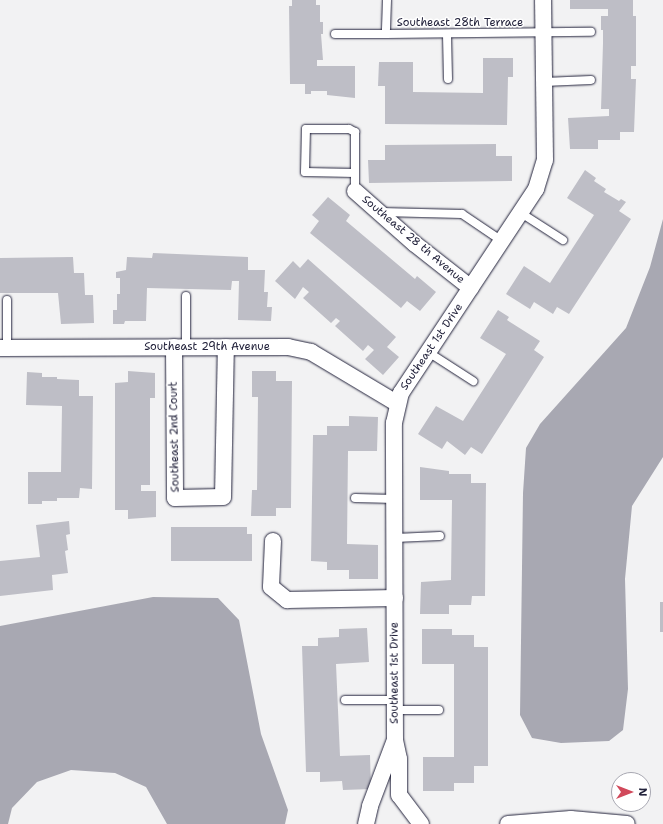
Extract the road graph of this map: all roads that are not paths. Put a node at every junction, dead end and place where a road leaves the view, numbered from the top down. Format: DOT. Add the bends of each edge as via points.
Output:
graph roads {
  1 [pos="387,0"];
  2 [pos="544,0"];
  3 [pos="591,32"];
  4 [pos="544,33"];
  5 [pos="335,34"];
  6 [pos="386,34"];
  7 [pos="447,35"];
  8 [pos="448,79"];
  9 [pos="591,80"];
  10 [pos="544,82"];
  11 [pos="355,173"];
  12 [pos="355,191"];
  13 [pos="378,212"];
  14 [pos="521,213"];
  15 [pos="563,240"];
  16 [pos="502,241"];
  17 [pos="470,288"];
  18 [pos="186,296"];
  19 [pos="8,300"];
  20 [pos="180,347"];
  21 [pos="226,347"];
  22 [pos="4,348"];
  23 [pos="428,352"];
  24 [pos="473,381"];
  25 [pos="398,404"];
  26 [pos="355,498"];
  27 [pos="395,498"];
  28 [pos="440,536"];
  29 [pos="395,538"];
  30 [pos="273,541"];
  31 [pos="395,598"];
  32 [pos="345,700"];
  33 [pos="396,705"];
  34 [pos="439,710"];
  35 [pos="395,740"];
  36 [pos="375,793"];
  37 [pos="399,795"];
  38 [pos="366,824"];
  39 [pos="421,824"];
  40 [pos="508,824"];
  41 [pos="627,824"];
  1 -- 6 [label="lane, Southeast 28th Terrace"];
  2 -- 4 [label="street, Southeast 1st Drive"];
  3 -- 4 [label="lane, Southeast 28th Terrace"];
  4 -- 7 [label="lane, Southeast 28th Terrace"];
  4 -- 10 [label="street, Southeast 1st Drive"];
  5 -- 6 [label="lane"];
  6 -- 7 [label="lane, Southeast 28th Terrace"];
  7 -- 8 [label="lane"];
  9 -- 10 [label="lane"];
  10 -- 14 [label="street, Southeast 1st Drive" via="545,160 536,189"];
  11 -- 11 [label="lane" via="356,136 352,130 306,129 305,172"];
  11 -- 12 [label="lane"];
  12 -- 13 [label="street, Southeast 28 th Avenue"];
  13 -- 16 [label="lane" via="462,214"];
  13 -- 17 [label="street, Southeast 28 th Avenue"];
  14 -- 15 [label="lane"];
  14 -- 16 [label="street, Southeast 1st Drive"];
  16 -- 17 [label="street, Southeast 1st Drive"];
  17 -- 23 [label="street, Southeast 1st Drive"];
  18 -- 20 [label="lane"];
  19 -- 22 [label="lane"];
  20 -- 21 [label="street, Southeast 29th Avenue"];
  20 -- 21 [label="street, Southeast 2nd Court" via="174,498 224,497"];
  20 -- 22 [label="street, Southeast 29th Avenue"];
  21 -- 25 [label="street, Southeast 29th Avenue" via="288,347 311,352"];
  23 -- 24 [label="lane"];
  23 -- 25 [label="street, Southeast 1st Drive" via="400,393"];
  25 -- 27 [label="street, Southeast 1st Drive" via="394,423"];
  26 -- 27 [label="lane"];
  27 -- 29 [label="street, Southeast 1st Drive"];
  28 -- 29 [label="lane"];
  29 -- 31 [label="street, Southeast 1st Drive"];
  30 -- 31 [label="street" via="271,587 287,600"];
  31 -- 33 [label="street, Southeast 1st Drive"];
  32 -- 33 [label="lane"];
  33 -- 34 [label="lane"];
  33 -- 35 [label="street, Southeast 1st Drive"];
  35 -- 36 [label="street, Southeast 1st Drive"];
  35 -- 37 [label="street, Southeast 1st Drive" via="399,759"];
  36 -- 37 [label="street"];
  36 -- 38 [label="street, Southeast 1st Drive"];
  37 -- 39 [label="street"];
  40 -- 41 [label="street" via="571,818"];
}
